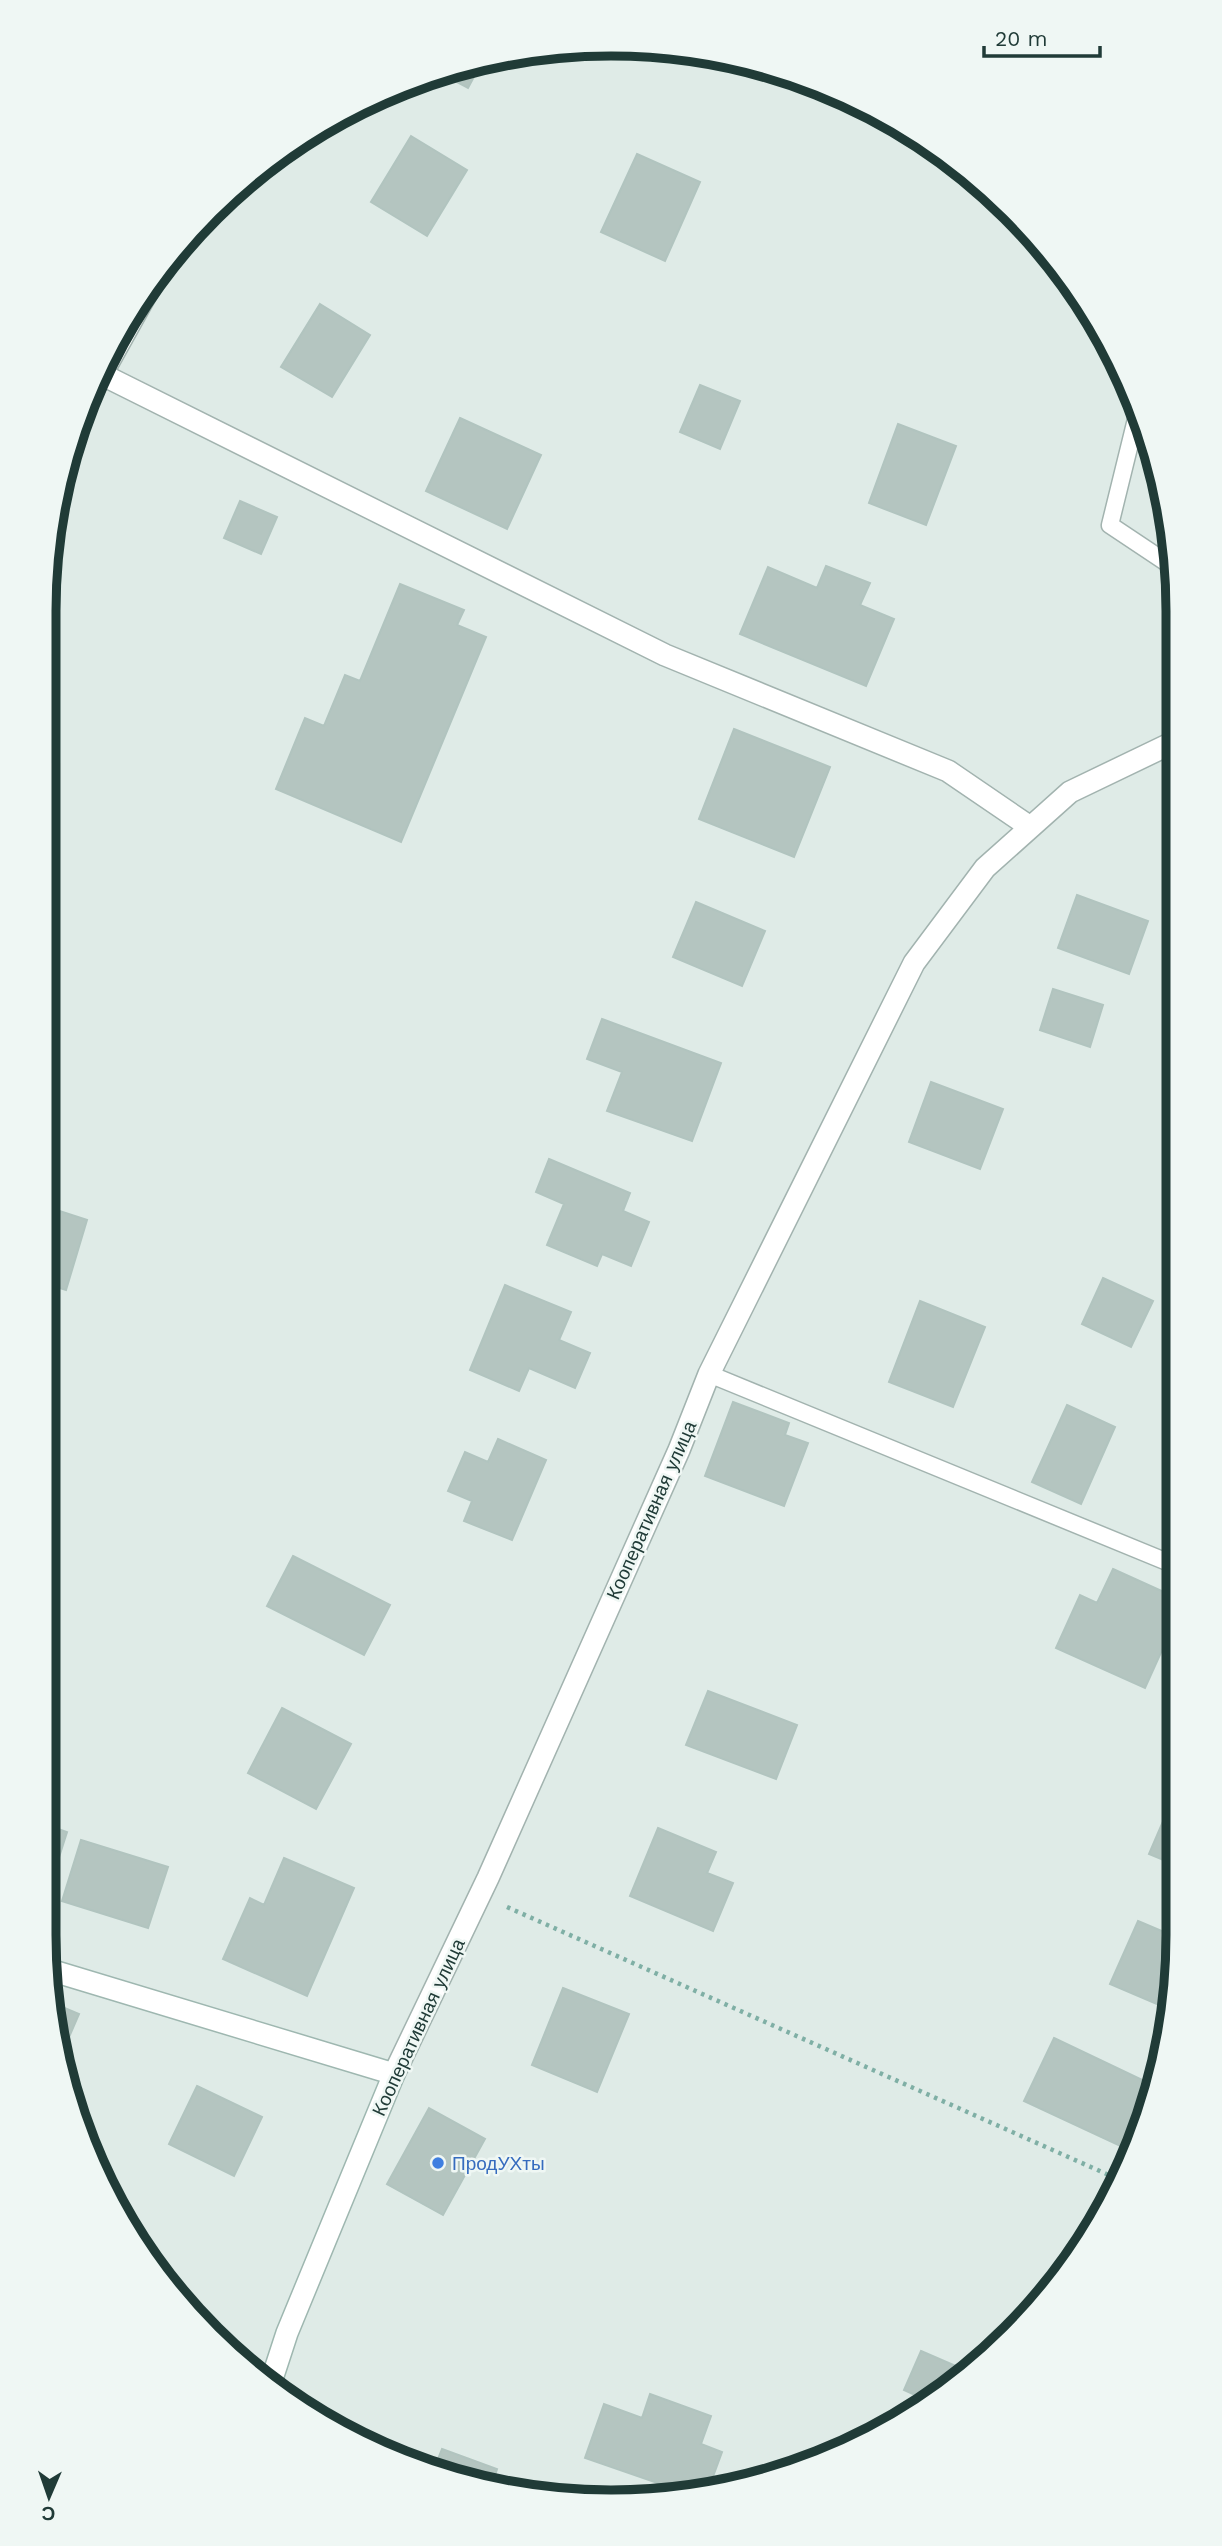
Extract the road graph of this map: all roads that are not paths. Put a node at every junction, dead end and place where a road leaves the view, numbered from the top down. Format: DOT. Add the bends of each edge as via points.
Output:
graph roads {
  1 [pos="108,377"];
  2 [pos="1134,426"];
  3 [pos="1163,561"];
  4 [pos="1166,746"];
  5 [pos="1030,827"];
  6 [pos="709,1374"];
  7 [pos="1166,1561"];
  8 [pos="57,1972"];
  9 [pos="394,2074"];
  10 [pos="273,2375"];
  1 -- 5 [label="street" via="665,655 948,771"];
  2 -- 3 [label="lane" via="1110,525"];
  4 -- 5 [label="street, Кооперативная улица" via="1070,792"];
  5 -- 6 [label="street, Кооперативная улица" via="985,868 914,964"];
  6 -- 7 [label="lane"];
  6 -- 9 [label="street, Кооперативная улица" via="480,1895"];
  8 -- 9 [label="street"];
  9 -- 10 [label="street, Кооперативная улица"];
}
